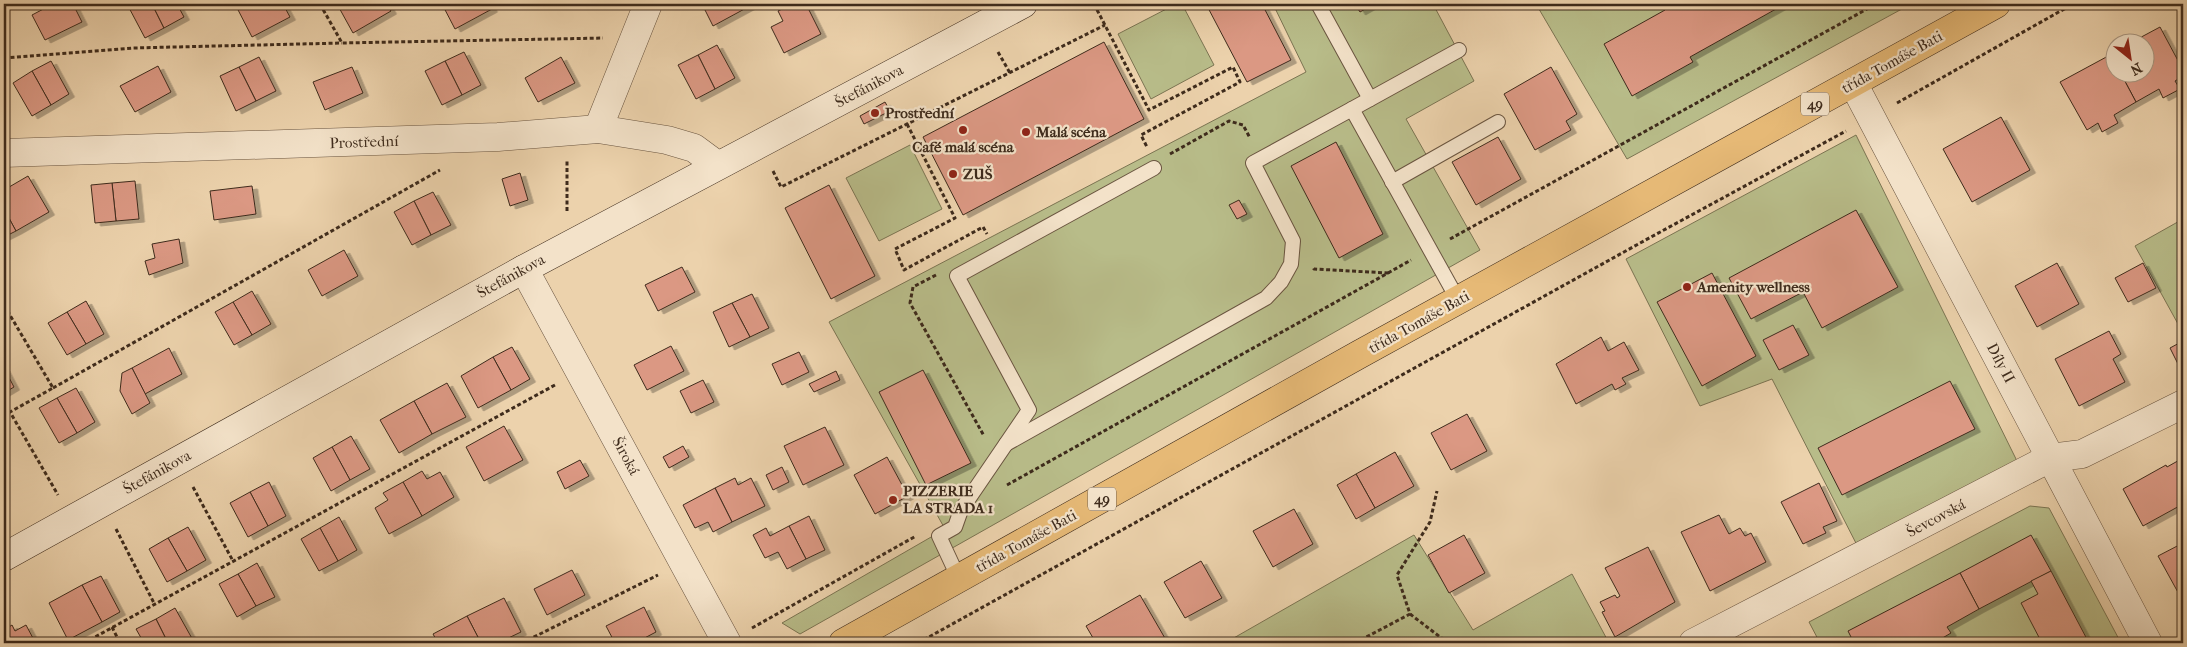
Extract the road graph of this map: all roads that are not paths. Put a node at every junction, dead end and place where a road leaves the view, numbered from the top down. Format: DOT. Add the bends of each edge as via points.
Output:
graph roads {
  1 [pos="648,4"];
  2 [pos="1023,4"];
  3 [pos="1318,4"];
  4 [pos="1996,4"];
  5 [pos="1459,50"];
  6 [pos="1853,83"];
  7 [pos="1370,99"];
  8 [pos="1352,109"];
  9 [pos="1498,122"];
  10 [pos="598,129"];
  11 [pos="4,153"];
  12 [pos="717,165"];
  13 [pos="1154,168"];
  14 [pos="1392,182"];
  15 [pos="524,269"];
  16 [pos="1458,300"];
  17 [pos="2183,404"];
  18 [pos="1006,444"];
  19 [pos="2050,458"];
  20 [pos="4,557"];
  21 [pos="959,579"];
  22 [pos="727,643"];
  23 [pos="843,643"];
  24 [pos="1693,643"];
  25 [pos="2148,643"];
  1 -- 10 [label="street"];
  2 -- 12 [label="street, Štefánikova"];
  3 -- 7 [label="lane"];
  4 -- 6 [label="main road, třída Tomáše Bati / 49"];
  5 -- 7 [label="lane"];
  6 -- 16 [label="main road, třída Tomáše Bati / 49"];
  6 -- 19 [label="street, Díly II"];
  7 -- 8 [label="lane"];
  8 -- 14 [label="lane"];
  8 -- 18 [label="lane" via="1252,163 1293,242 1291,264 1281,282 1266,298"];
  9 -- 14 [label="lane"];
  10 -- 11 [label="street, Prostřední" via="498,137"];
  10 -- 12 [label="street, Prostřední" via="667,140 694,148"];
  12 -- 15 [label="street, Štefánikova"];
  13 -- 18 [label="lane" via="957,276 1029,410"];
  14 -- 16 [label="lane"];
  15 -- 20 [label="street, Štefánikova"];
  15 -- 22 [label="street, Široká"];
  16 -- 21 [label="main road, třída Tomáše Bati / 49"];
  17 -- 19 [label="street, Ševcovská" via="2082,454"];
  18 -- 21 [label="lane" via="961,510 955,527 939,536"];
  19 -- 24 [label="street, Ševcovská"];
  19 -- 25 [label="street, Díly II"];
  21 -- 23 [label="main road, třída Tomáše Bati / 49"];
}
